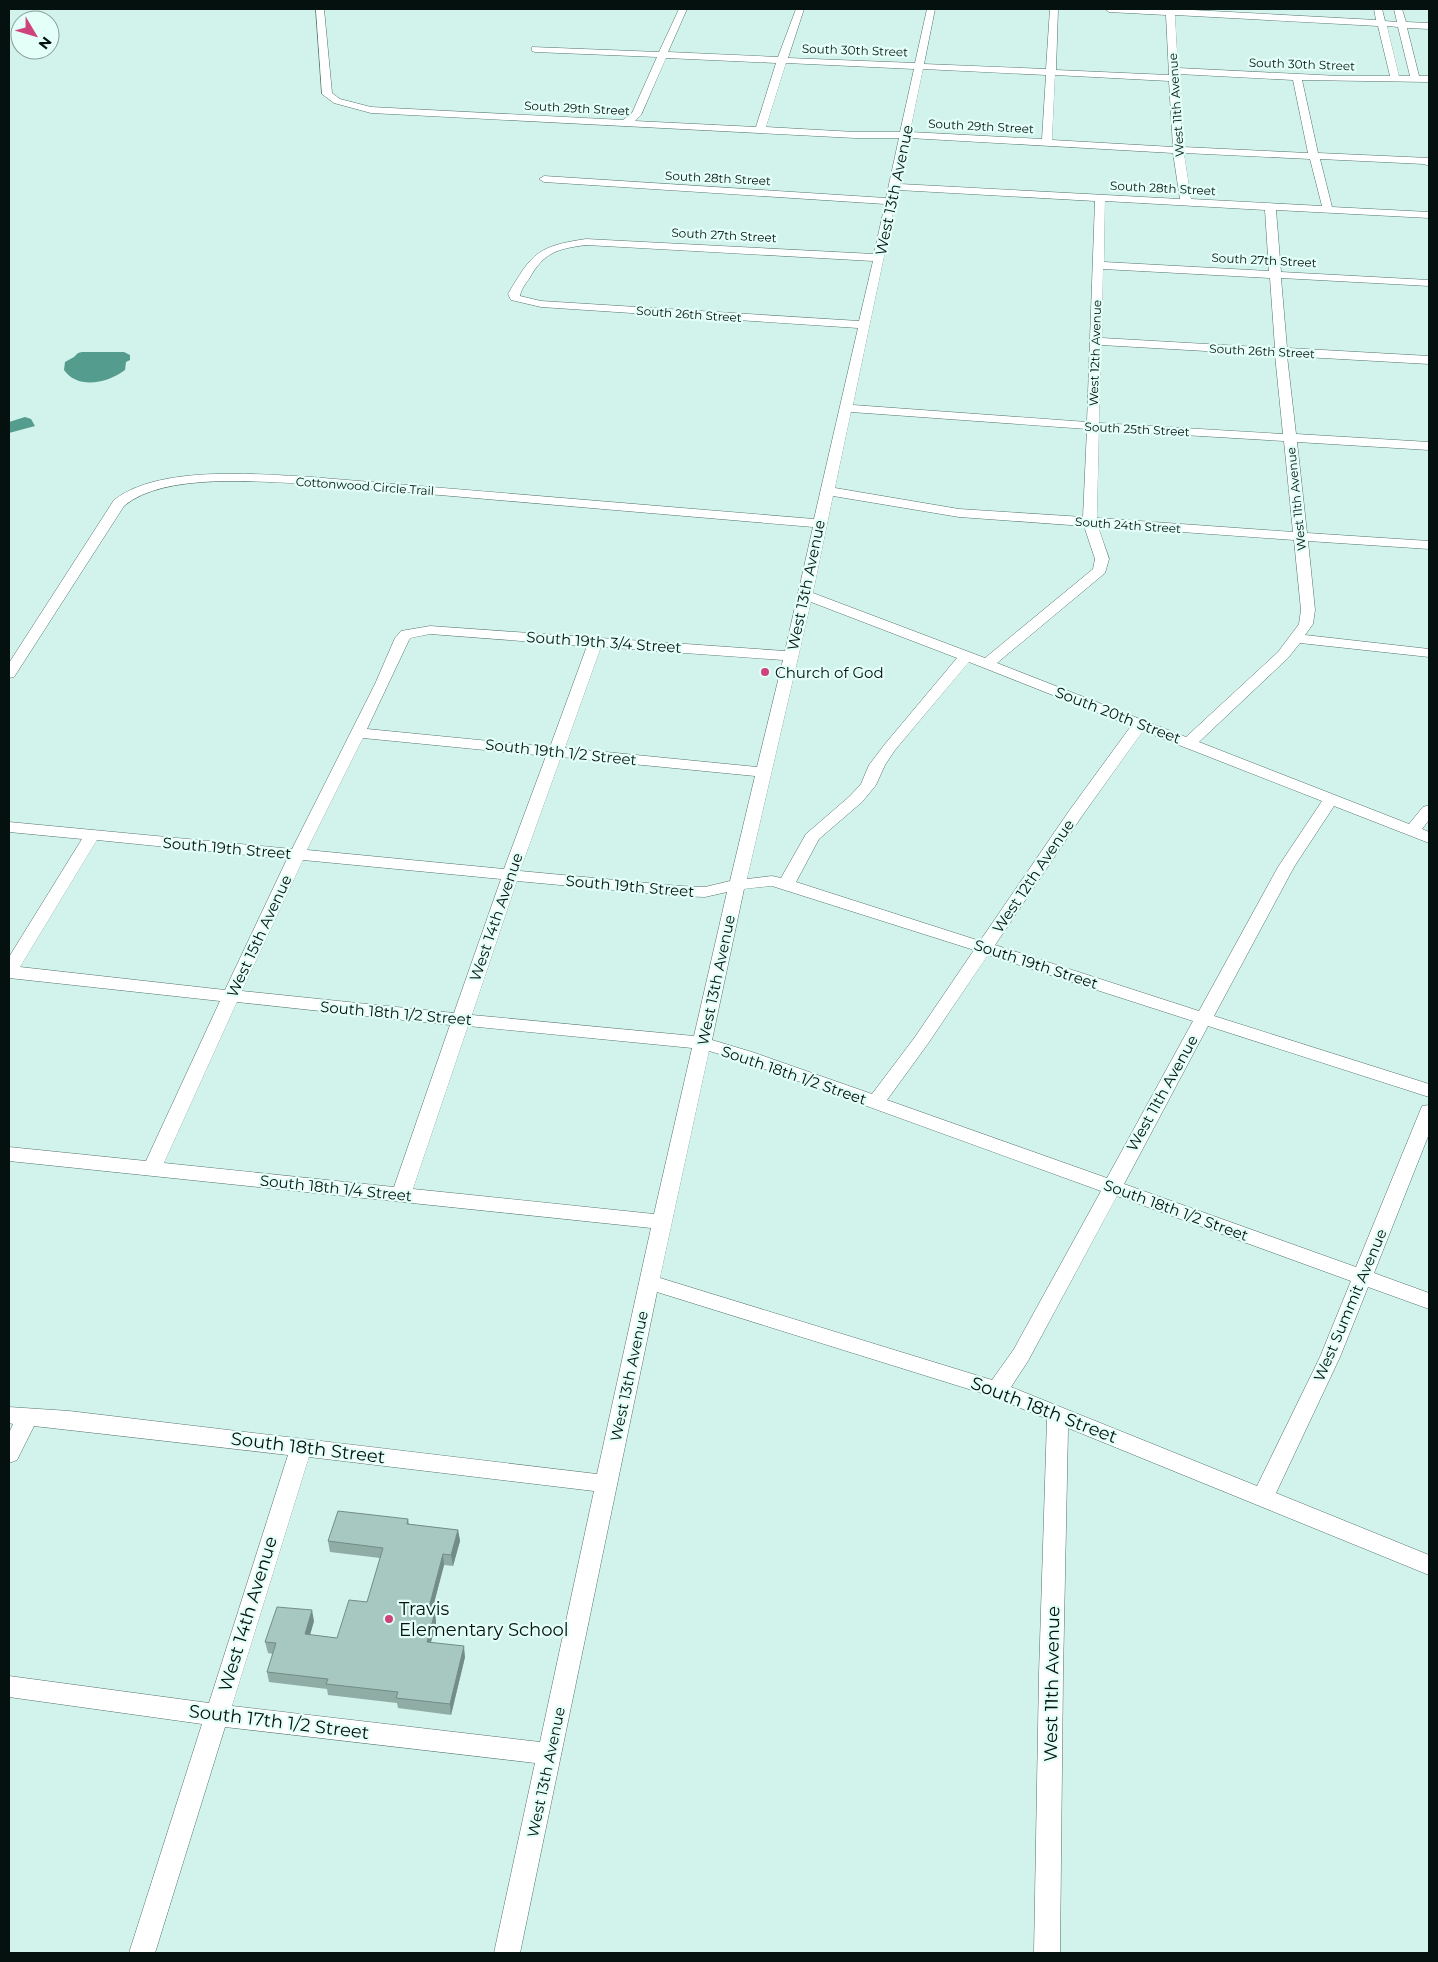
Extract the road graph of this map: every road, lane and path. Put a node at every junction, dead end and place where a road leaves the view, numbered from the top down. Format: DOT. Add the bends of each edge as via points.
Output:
graph roads {
  1 [pos="320,9"];
  2 [pos="683,9"];
  3 [pos="800,9"];
  4 [pos="931,9"];
  5 [pos="1054,9"];
  6 [pos="1109,9"];
  7 [pos="1378,9"];
  8 [pos="1398,9"];
  9 [pos="1171,11"];
  10 [pos="1381,24"];
  11 [pos="1402,25"];
  12 [pos="1429,26"];
  13 [pos="535,49"];
  14 [pos="662,55"];
  15 [pos="783,60"];
  16 [pos="918,66"];
  17 [pos="1050,72"];
  18 [pos="1173,75"];
  19 [pos="1297,77"];
  20 [pos="1394,78"];
  21 [pos="1415,79"];
  22 [pos="1429,80"];
  23 [pos="625,123"];
  24 [pos="760,130"];
  25 [pos="905,136"];
  26 [pos="1047,142"];
  27 [pos="1178,150"];
  28 [pos="1314,156"];
  29 [pos="1429,162"];
  30 [pos="544,179"];
  31 [pos="893,194"];
  32 [pos="1100,197"];
  33 [pos="1186,202"];
  34 [pos="1270,207"];
  35 [pos="1328,210"];
  36 [pos="1429,215"];
  37 [pos="880,258"];
  38 [pos="1098,265"];
  39 [pos="1275,275"];
  40 [pos="1429,283"];
  41 [pos="515,298"];
  42 [pos="863,325"];
  43 [pos="1096,342"];
  44 [pos="1281,352"];
  45 [pos="1429,360"];
  46 [pos="846,408"];
  47 [pos="1092,426"];
  48 [pos="1290,438"];
  49 [pos="1429,446"];
  50 [pos="828,491"];
  51 [pos="1090,523"];
  52 [pos="820,524"];
  53 [pos="1301,536"];
  54 [pos="1429,545"];
  55 [pos="806,595"];
  56 [pos="416,631"];
  57 [pos="1297,638"];
  58 [pos="596,641"];
  59 [pos="1429,653"];
  60 [pos="791,656"];
  61 [pos="966,656"];
  62 [pos="987,664"];
  63 [pos="9,674"];
  64 [pos="1140,724"];
  65 [pos="358,733"];
  66 [pos="1189,743"];
  67 [pos="556,751"];
  68 [pos="763,772"];
  69 [pos="1331,799"];
  70 [pos="1429,810"];
  71 [pos="9,827"];
  72 [pos="1412,831"];
  73 [pos="92,835"];
  74 [pos="1429,838"];
  75 [pos="297,854"];
  76 [pos="511,874"];
  77 [pos="786,884"];
  78 [pos="737,885"];
  79 [pos="984,948"];
  80 [pos="9,972"];
  81 [pos="231,996"];
  82 [pos="1204,1018"];
  83 [pos="460,1019"];
  84 [pos="702,1043"];
  85 [pos="1429,1091"];
  86 [pos="875,1104"];
  87 [pos="1429,1111"];
  88 [pos="9,1154"];
  89 [pos="152,1169"];
  90 [pos="1111,1187"];
  91 [pos="401,1194"];
  92 [pos="662,1222"];
  93 [pos="1362,1277"];
  94 [pos="649,1282"];
  95 [pos="1429,1301"];
  96 [pos="997,1390"];
  97 [pos="1058,1415"];
  98 [pos="18,1416"];
  99 [pos="301,1447"];
  100 [pos="9,1454"];
  101 [pos="606,1484"];
  102 [pos="1263,1496"];
  103 [pos="1429,1565"];
  104 [pos="9,1687"];
  105 [pos="217,1716"];
  106 [pos="550,1754"];
  107 [pos="142,1953"];
  108 [pos="508,1953"];
  109 [pos="1047,1953"];
  1 -- 23 [label="street, South 29th Street" via="327,94 337,101 382,111"];
  2 -- 14 [label="street"];
  3 -- 15 [label="street"];
  4 -- 16 [label="street, West 13th Avenue"];
  5 -- 17 [label="street"];
  6 -- 9 [label="street"];
  7 -- 10 [label="street"];
  8 -- 11 [label="street"];
  9 -- 10 [label="street"];
  9 -- 18 [label="street, West 11th Avenue"];
  10 -- 11 [label="street"];
  10 -- 20 [label="street"];
  11 -- 12 [label="street"];
  11 -- 21 [label="street"];
  13 -- 14 [label="street, South 30th Street"];
  14 -- 15 [label="street, South 30th Street"];
  14 -- 23 [label="street" via="636,115"];
  15 -- 16 [label="street, South 30th Street"];
  15 -- 24 [label="street"];
  16 -- 17 [label="street, South 30th Street"];
  16 -- 25 [label="street, West 13th Avenue"];
  17 -- 18 [label="street, South 30th Street"];
  17 -- 26 [label="street"];
  18 -- 19 [label="street, South 30th Street"];
  18 -- 27 [label="street, West 11th Avenue"];
  19 -- 20 [label="street, South 30th Street"];
  19 -- 28 [label="street"];
  20 -- 21 [label="street, South 30th Street"];
  21 -- 22 [label="street, South 30th Street"];
  23 -- 24 [label="street, South 29th Street"];
  24 -- 25 [label="street, South 29th Street"];
  25 -- 26 [label="street, South 29th Street"];
  25 -- 31 [label="street, West 13th Avenue"];
  26 -- 27 [label="street, South 29th Street"];
  27 -- 28 [label="street, South 29th Street"];
  27 -- 33 [label="street, West 11th Avenue"];
  28 -- 29 [label="street, South 29th Street"];
  28 -- 35 [label="street"];
  30 -- 31 [label="street, South 28th Street"];
  31 -- 32 [label="street, South 28th Street"];
  31 -- 37 [label="street, West 13th Avenue"];
  32 -- 33 [label="street, South 28th Street"];
  32 -- 38 [label="street, West 12th Avenue"];
  33 -- 34 [label="street, South 28th Street"];
  34 -- 35 [label="street, South 28th Street"];
  34 -- 39 [label="street, West 11th Avenue"];
  35 -- 36 [label="street, South 28th Street"];
  37 -- 41 [label="street, South 27th Street" via="600,242 568,244 535,258 514,294"];
  37 -- 42 [label="street, West 13th Avenue"];
  38 -- 39 [label="street, South 27th Street"];
  38 -- 43 [label="street, West 12th Avenue"];
  39 -- 40 [label="street, South 27th Street"];
  39 -- 44 [label="street, West 11th Avenue"];
  41 -- 42 [label="street, South 26th Street" via="541,304"];
  42 -- 46 [label="street, West 13th Avenue"];
  43 -- 44 [label="street, South 26th Street"];
  43 -- 47 [label="street, West 12th Avenue"];
  44 -- 45 [label="street, South 26th Street"];
  44 -- 48 [label="street, West 11th Avenue"];
  46 -- 47 [label="street, South 25th Street"];
  46 -- 50 [label="street, West 13th Avenue"];
  47 -- 48 [label="street, South 25th Street"];
  47 -- 51 [label="street, West 12th Avenue"];
  48 -- 49 [label="street, South 25th Street"];
  48 -- 53 [label="street, West 11th Avenue"];
  50 -- 51 [label="street, South 24th Street" via="935,510"];
  50 -- 52 [label="street, West 13th Avenue"];
  51 -- 53 [label="street, South 24th Street"];
  51 -- 62 [label="street, West 12th Avenue" via="1102,559 1100,570"];
  52 -- 55 [label="street, West 13th Avenue"];
  52 -- 63 [label="street, Cottonwood Circle Trail" via="324,482 178,481 135,491 119,503"];
  53 -- 54 [label="street, South 24th Street"];
  53 -- 57 [label="street, West 11th Avenue" via="1308,610 1306,624"];
  55 -- 60 [label="street, West 13th Avenue"];
  55 -- 61 [label="street, South 20th Street"];
  56 -- 58 [label="street, South 19th 3/4 Street"];
  56 -- 65 [label="street, West 15th Avenue" via="402,638"];
  57 -- 59 [label="street"];
  57 -- 66 [label="street, West 11th Avenue"];
  58 -- 60 [label="street, South 19th 3/4 Street"];
  58 -- 67 [label="street, West 14th Avenue"];
  60 -- 68 [label="street, West 13th Avenue"];
  61 -- 62 [label="street, South 20th Street"];
  61 -- 77 [label="street" via="890,747 868,785 812,838"];
  62 -- 64 [label="street, South 20th Street"];
  64 -- 66 [label="street, South 20th Street"];
  64 -- 79 [label="street, West 12th Avenue"];
  65 -- 67 [label="street, South 19th 1/2 Street"];
  65 -- 75 [label="street, West 15th Avenue"];
  66 -- 69 [label="street, South 20th Street"];
  67 -- 68 [label="street, South 19th 1/2 Street"];
  67 -- 76 [label="street, West 14th Avenue"];
  68 -- 78 [label="street, West 13th Avenue"];
  69 -- 72 [label="street, South 20th Street"];
  69 -- 82 [label="street, West 11th Avenue" via="1286,867"];
  70 -- 72 [label="street"];
  71 -- 73 [label="street, South 19th Street"];
  72 -- 74 [label="street, South 20th Street"];
  73 -- 75 [label="street, South 19th Street"];
  73 -- 80 [label="street"];
  75 -- 76 [label="street, South 19th Street"];
  75 -- 81 [label="street, West 15th Avenue"];
  76 -- 78 [label="street, South 19th Street" via="679,892 704,892"];
  76 -- 83 [label="street, West 14th Avenue"];
  77 -- 78 [label="street, South 19th Street" via="772,881"];
  77 -- 79 [label="street, South 19th Street"];
  78 -- 84 [label="street, West 13th Avenue"];
  79 -- 82 [label="street, South 19th Street"];
  79 -- 86 [label="street, West 12th Avenue"];
  80 -- 81 [label="street, South 18th 1/2 Street"];
  81 -- 83 [label="street, South 18th 1/2 Street"];
  81 -- 89 [label="street, West 15th Avenue"];
  82 -- 85 [label="street, South 19th Street"];
  82 -- 90 [label="street, West 11th Avenue"];
  83 -- 84 [label="street, South 18th 1/2 Street"];
  83 -- 91 [label="street, West 14th Avenue"];
  84 -- 86 [label="street, South 18th 1/2 Street"];
  84 -- 92 [label="street, West 13th Avenue"];
  86 -- 90 [label="street, South 18th 1/2 Street"];
  87 -- 93 [label="street, West Summit Avenue"];
  88 -- 89 [label="street, South 18th 1/4 Street"];
  89 -- 91 [label="street, South 18th 1/4 Street"];
  90 -- 93 [label="street, South 18th 1/2 Street"];
  90 -- 96 [label="street, West 11th Avenue" via="1021,1356"];
  91 -- 92 [label="street, South 18th 1/4 Street"];
  92 -- 94 [label="street, West 13th Avenue"];
  93 -- 95 [label="street, South 18th 1/2 Street"];
  93 -- 102 [label="street, West Summit Avenue" via="1330,1358"];
  94 -- 96 [label="street, South 18th Street"];
  94 -- 101 [label="street, West 13th Avenue"];
  96 -- 97 [label="street, South 18th Street"];
  97 -- 102 [label="street, South 18th Street"];
  97 -- 109 [label="street, West 11th Avenue"];
  98 -- 99 [label="street, South 18th Street"];
  98 -- 100 [label="street"];
  99 -- 101 [label="street, South 18th Street"];
  99 -- 105 [label="street, West 14th Avenue"];
  101 -- 106 [label="street, West 13th Avenue"];
  102 -- 103 [label="street, South 18th Street"];
  104 -- 105 [label="street, South 17th 1/2 Street"];
  105 -- 106 [label="street, South 17th 1/2 Street"];
  105 -- 107 [label="street, West 14th Avenue"];
  106 -- 108 [label="street, West 13th Avenue"];
}
